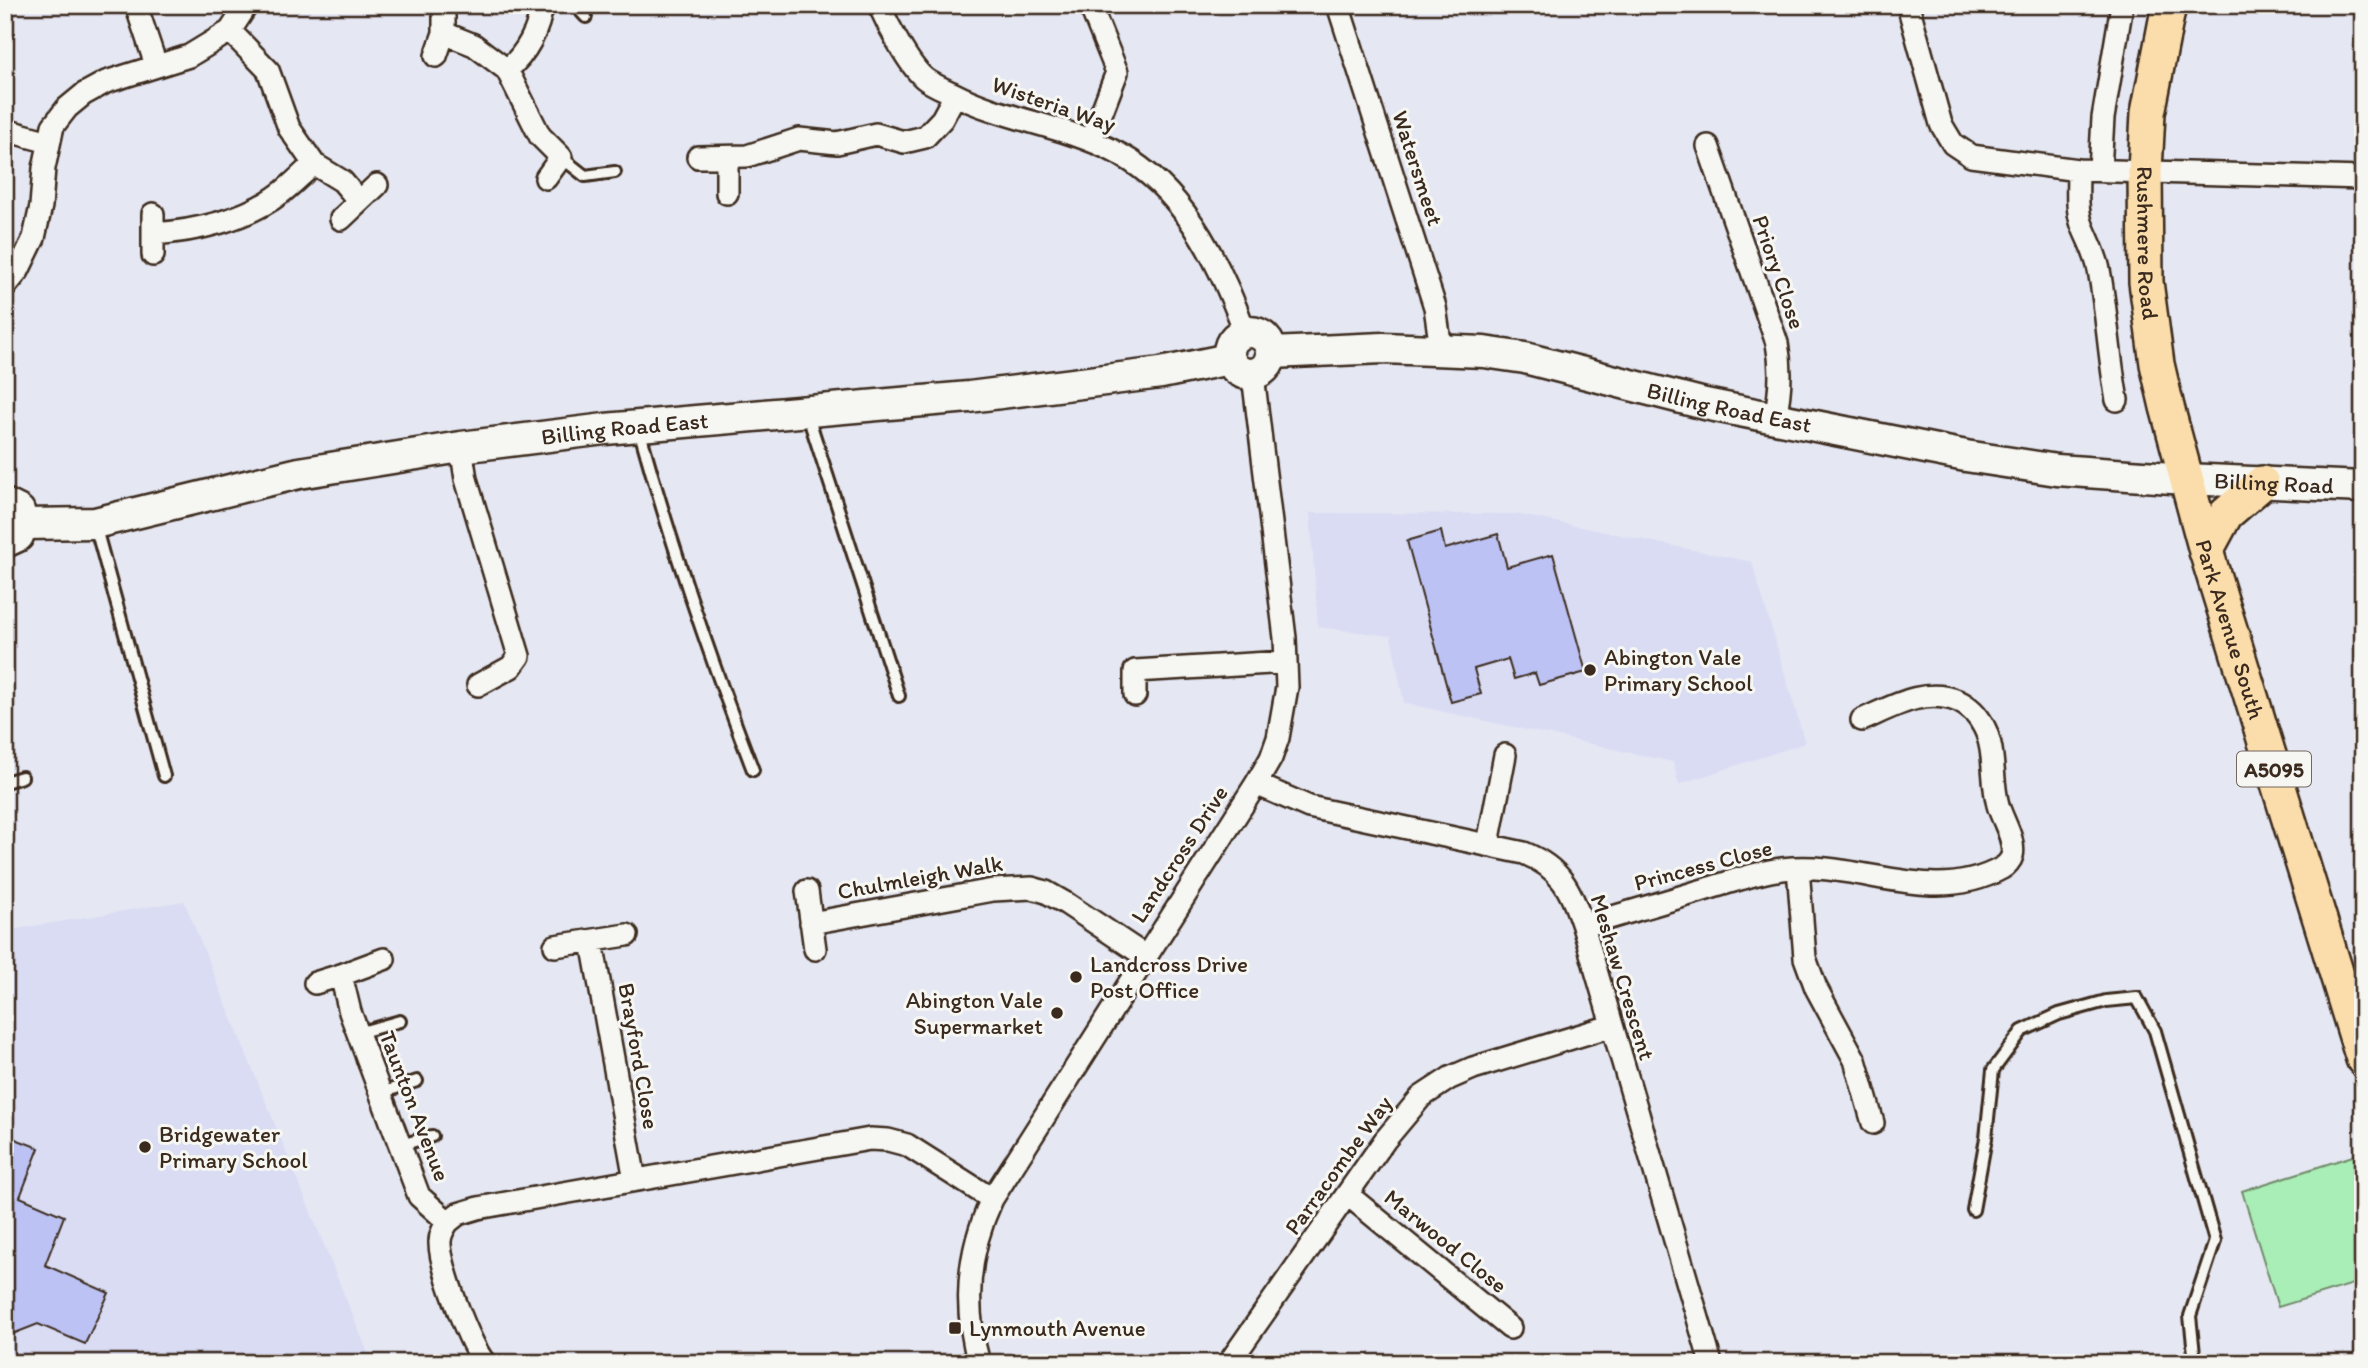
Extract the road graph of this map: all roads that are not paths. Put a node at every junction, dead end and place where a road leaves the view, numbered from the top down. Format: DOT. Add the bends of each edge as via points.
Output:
graph roads {
  1 [pos="136,5"];
  2 [pos="247,5"];
  3 [pos="542,5"];
  4 [pos="575,5"];
  5 [pos="879,5"];
  6 [pos="1090,5"];
  7 [pos="1338,5"];
  8 [pos="1908,5"];
  9 [pos="2122,5"];
  10 [pos="2169,5"];
  11 [pos="586,17"];
  12 [pos="230,31"];
  13 [pos="436,56"];
  14 [pos="156,65"];
  15 [pos="507,70"];
  16 [pos="955,95"];
  17 [pos="5,130"];
  18 [pos="1091,139"];
  19 [pos="49,142"];
  20 [pos="1708,146"];
  21 [pos="561,157"];
  22 [pos="698,157"];
  23 [pos="727,158"];
  24 [pos="314,164"];
  25 [pos="2078,170"];
  26 [pos="2100,170"];
  27 [pos="615,172"];
  28 [pos="2144,172"];
  29 [pos="546,178"];
  30 [pos="2363,178"];
  31 [pos="377,186"];
  32 [pos="727,193"];
  33 [pos="359,201"];
  34 [pos="341,219"];
  35 [pos="153,234"];
  36 [pos="5,287"];
  37 [pos="1245,332"];
  38 [pos="1441,349"];
  39 [pos="1251,362"];
  40 [pos="2116,400"];
  41 [pos="807,413"];
  42 [pos="1775,417"];
  43 [pos="638,426"];
  44 [pos="461,446"];
  45 [pos="2186,479"];
  46 [pos="2262,483"];
  47 [pos="2363,487"];
  48 [pos="95,523"];
  49 [pos="11,524"];
  50 [pos="2206,551"];
  51 [pos="1286,662"];
  52 [pos="478,685"];
  53 [pos="899,695"];
  54 [pos="1135,695"];
  55 [pos="1862,720"];
  56 [pos="1505,755"];
  57 [pos="753,770"];
  58 [pos="164,776"];
  59 [pos="22,777"];
  60 [pos="5,782"];
  61 [pos="1256,784"];
  62 [pos="1489,844"];
  63 [pos="1798,867"];
  64 [pos="807,891"];
  65 [pos="811,923"];
  66 [pos="1583,926"];
  67 [pos="628,935"];
  68 [pos="592,942"];
  69 [pos="555,946"];
  70 [pos="815,949"];
  71 [pos="1144,956"];
  72 [pos="384,959"];
  73 [pos="341,975"];
  74 [pos="315,983"];
  75 [pos="400,1021"];
  76 [pos="1611,1026"];
  77 [pos="358,1033"];
  78 [pos="2363,1059"];
  79 [pos="417,1081"];
  80 [pos="381,1093"];
  81 [pos="1873,1124"];
  82 [pos="432,1136"];
  83 [pos="401,1145"];
  84 [pos="635,1180"];
  85 [pos="1348,1195"];
  86 [pos="992,1199"];
  87 [pos="1973,1210"];
  88 [pos="448,1222"];
  89 [pos="1510,1328"];
  90 [pos="1235,1360"];
  91 [pos="485,1363"];
  92 [pos="979,1363"];
  93 [pos="1712,1363"];
  94 [pos="2195,1363"];
  1 -- 14 [label="street"];
  2 -- 12 [label="street"];
  3 -- 15 [label="street" via="532,38 521,58"];
  4 -- 11 [label="lane"];
  5 -- 16 [label="street, Wisteria Way" via="924,78"];
  6 -- 18 [label="street" via="1117,72"];
  7 -- 38 [label="street, Watersmeet" via="1435,307"];
  8 -- 25 [label="street" via="1941,124 1952,144 1988,160"];
  9 -- 26 [label="street, Rushmere Road" via="2103,118"];
  10 -- 28 [label="main road, Rushmere Road / A5095" via="2148,113"];
  12 -- 14 [label="street" via="189,56"];
  12 -- 24 [label="street" via="268,70 289,128"];
  13 -- 15 [label="street" via="444,24"];
  14 -- 19 [label="street" via="84,94 53,126"];
  15 -- 21 [label="street" via="540,136"];
  16 -- 18 [label="street, Wisteria Way" via="1010,117"];
  16 -- 23 [label="street" via="925,137 904,142 876,134 837,143 800,139"];
  17 -- 19 [label="street"];
  18 -- 37 [label="street, Wisteria Way" via="1132,162 1177,202 1212,259"];
  19 -- 36 [label="street" via="34,238"];
  20 -- 42 [label="street, Priory Close" via="1777,343 1782,366"];
  21 -- 27 [label="lane" via="585,176"];
  21 -- 29 [label="street"];
  22 -- 23 [label="street"];
  23 -- 32 [label="street"];
  24 -- 33 [label="street" via="342,181"];
  24 -- 35 [label="street" via="280,194 249,212"];
  25 -- 26 [label="street"];
  25 -- 40 [label="street, Rushmere Road" via="2081,222 2098,266"];
  26 -- 28 [label="street"];
  28 -- 30 [label="street"];
  28 -- 45 [label="main road, Rushmere Road / A5095" via="2150,325"];
  31 -- 33 [label="street"];
  33 -- 34 [label="street"];
  37 -- 39 [label="street" via="1229,347"];
  38 -- 39 [label="street, Billing Road East" via="1383,348"];
  38 -- 42 [label="street, Billing Road East" via="1525,358"];
  39 -- 41 [label="street, Billing Road East"];
  39 -- 51 [label="street, Landcross Drive"];
  41 -- 43 [label="street, Billing Road East"];
  41 -- 53 [label="lane"];
  42 -- 45 [label="street, Billing Road East" via="2057,470"];
  43 -- 44 [label="street, Billing Road East"];
  43 -- 57 [label="lane" via="718,678"];
  44 -- 48 [label="street, Billing Road East" via="299,473"];
  44 -- 52 [label="street" via="466,479 519,656 511,667"];
  45 -- 46 [label="street, Billing Road"];
  45 -- 50 [label="main road, Park Avenue South / A5095"];
  46 -- 47 [label="street, Billing Road"];
  46 -- 50 [label="main road" via="2226,514"];
  48 -- 49 [label="street, Billing Road East"];
  48 -- 58 [label="lane"];
  50 -- 78 [label="main road, Park Avenue South / A5095"];
  51 -- 54 [label="street" via="1135,661"];
  51 -- 61 [label="street, Landcross Drive" via="1278,738"];
  55 -- 63 [label="street, Princess Close" via="1919,697 1942,697 1974,712 1989,741 1998,805 2012,856 2005,867 1954,883 1913,884"];
  56 -- 62 [label="street"];
  59 -- 60 [label="lane"];
  61 -- 62 [label="street, Meshaw Crescent" via="1309,807"];
  61 -- 71 [label="street, Landcross Drive"];
  62 -- 66 [label="street, Meshaw Crescent" via="1549,865 1566,885"];
  63 -- 66 [label="street, Princess Close" via="1766,872"];
  63 -- 81 [label="street, Princess Close" via="1805,958 1855,1060"];
  64 -- 65 [label="street, Chulmleigh Walk"];
  65 -- 70 [label="street, Chulmleigh Walk"];
  65 -- 71 [label="street, Chulmleigh Walk" via="993,890 1032,888 1067,904"];
  66 -- 76 [label="street, Meshaw Crescent"];
  67 -- 68 [label="street"];
  68 -- 69 [label="street"];
  68 -- 84 [label="street, Brayford Close"];
  71 -- 86 [label="street, Landcross Drive"];
  72 -- 73 [label="street"];
  73 -- 74 [label="street"];
  73 -- 77 [label="street, Taunton Avenue"];
  75 -- 77 [label="lane"];
  76 -- 85 [label="street, Parracombe Way" via="1473,1068 1435,1087 1395,1127"];
  76 -- 93 [label="street, Meshaw Crescent"];
  77 -- 80 [label="street, Taunton Avenue"];
  79 -- 80 [label="lane"];
  80 -- 83 [label="street, Taunton Avenue"];
  82 -- 83 [label="lane"];
  83 -- 88 [label="street, Taunton Avenue" via="419,1196"];
  84 -- 86 [label="street" via="860,1140 888,1140 907,1144"];
  84 -- 88 [label="street" via="478,1208"];
  85 -- 89 [label="street, Marwood Close"];
  85 -- 90 [label="street, Parracombe Way"];
  86 -- 92 [label="street, Landcross Drive" via="970,1268 970,1313"];
  87 -- 94 [label="lane" via="1993,1070 2021,1031 2059,1014 2137,998 2155,1031 2215,1241 2190,1316"];
  88 -- 91 [label="street" via="440,1243 442,1258 470,1337"];
}
